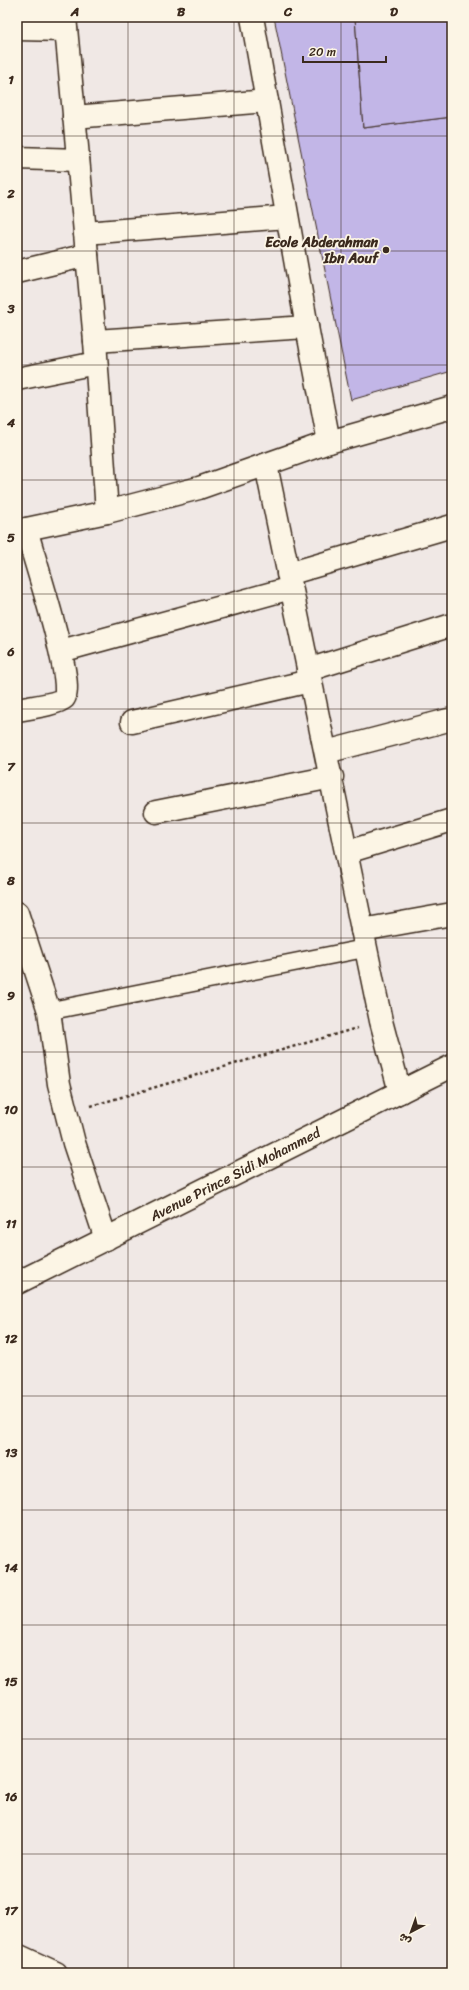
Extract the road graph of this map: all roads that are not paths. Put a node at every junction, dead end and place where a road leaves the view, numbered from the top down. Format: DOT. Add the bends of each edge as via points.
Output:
graph roads {
  1 [pos="252,17"];
  2 [pos="65,23"];
  3 [pos="17,29"];
  4 [pos="267,100"];
  5 [pos="74,117"];
  6 [pos="17,158"];
  7 [pos="78,160"];
  8 [pos="287,217"];
  9 [pos="85,233"];
  10 [pos="87,255"];
  11 [pos="17,272"];
  12 [pos="307,326"];
  13 [pos="95,341"];
  14 [pos="96,362"];
  15 [pos="17,379"];
  16 [pos="452,407"];
  17 [pos="329,442"];
  18 [pos="266,465"];
  19 [pos="107,512"];
  20 [pos="452,526"];
  21 [pos="21,530"];
  22 [pos="289,581"];
  23 [pos="452,625"];
  24 [pos="61,651"];
  25 [pos="309,676"];
  26 [pos="17,710"];
  27 [pos="452,719"];
  28 [pos="132,722"];
  29 [pos="326,752"];
  30 [pos="332,777"];
  31 [pos="156,812"];
  32 [pos="452,820"];
  33 [pos="347,852"];
  34 [pos="17,913"];
  35 [pos="452,914"];
  36 [pos="365,939"];
  37 [pos="49,1011"];
  38 [pos="452,1066"];
  39 [pos="400,1092"];
  40 [pos="106,1239"];
  41 [pos="17,1283"];
  42 [pos="17,1955"];
  43 [pos="56,1973"];
  1 -- 4 [label="street"];
  2 -- 3 [label="street"];
  2 -- 5 [label="street"];
  4 -- 5 [label="street"];
  4 -- 8 [label="street"];
  5 -- 7 [label="street"];
  6 -- 7 [label="street"];
  7 -- 9 [label="street"];
  8 -- 9 [label="street"];
  8 -- 12 [label="street"];
  9 -- 10 [label="street"];
  10 -- 11 [label="street"];
  10 -- 13 [label="street"];
  12 -- 13 [label="street"];
  12 -- 17 [label="street"];
  13 -- 14 [label="street"];
  14 -- 15 [label="street"];
  14 -- 19 [label="street"];
  16 -- 17 [label="street"];
  17 -- 18 [label="street"];
  18 -- 19 [label="street" via="198,488"];
  18 -- 22 [label="street"];
  19 -- 21 [label="street"];
  20 -- 22 [label="street"];
  21 -- 24 [label="street"];
  22 -- 24 [label="street"];
  22 -- 25 [label="street"];
  23 -- 25 [label="street"];
  24 -- 26 [label="street" via="67,693 63,699"];
  25 -- 28 [label="street"];
  25 -- 29 [label="street"];
  27 -- 29 [label="street"];
  29 -- 30 [label="street"];
  30 -- 31 [label="street"];
  30 -- 33 [label="street"];
  32 -- 33 [label="street"];
  33 -- 36 [label="street"];
  34 -- 37 [label="street"];
  35 -- 36 [label="street"];
  36 -- 37 [label="street"];
  36 -- 39 [label="street" via="381,1021"];
  37 -- 40 [label="street" via="59,1084 66,1114"];
  38 -- 39 [label="street, Avenue Prince Sidi Mohammed"];
  39 -- 40 [label="street, Avenue Prince Sidi Mohammed"];
  40 -- 41 [label="street, Avenue Prince Sidi Mohammed"];
  42 -- 43 [label="street"];
}
